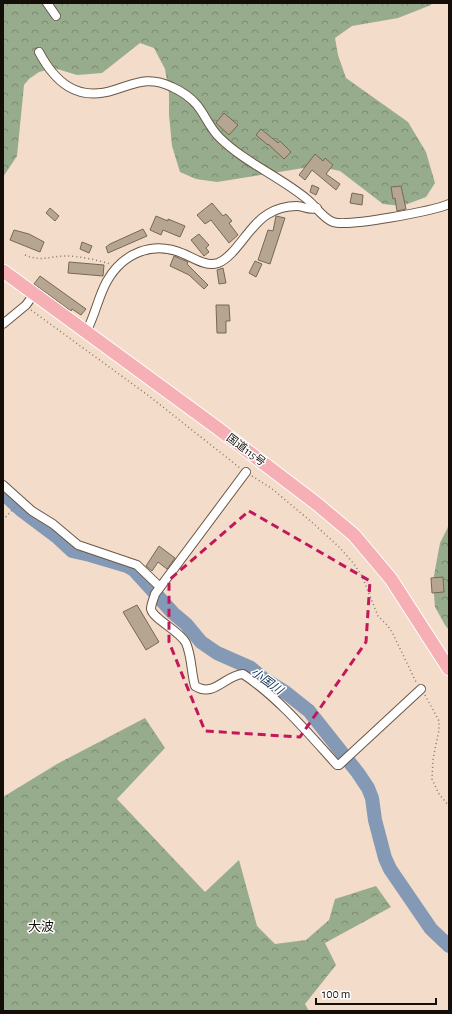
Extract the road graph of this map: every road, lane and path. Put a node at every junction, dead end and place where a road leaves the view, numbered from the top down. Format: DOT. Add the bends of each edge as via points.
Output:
graph roads {
  1 [pos="47,3"];
  2 [pos="56,16"];
  3 [pos="38,52"];
  4 [pos="449,204"];
  5 [pos="317,208"];
  6 [pos="25,255"];
  7 [pos="116,269"];
  8 [pos="3,271"];
  9 [pos="34,294"];
  10 [pos="26,305"];
  11 [pos="3,324"];
  12 [pos="86,332"];
  13 [pos="246,472"];
  14 [pos="3,485"];
  15 [pos="20,501"];
  16 [pos="3,520"];
  17 [pos="160,587"];
  18 [pos="449,669"];
  19 [pos="421,689"];
  20 [pos="449,806"];
  1 -- 2 [label="street"];
  3 -- 5 [label="street" via="61,82 79,92 108,92 142,82 159,82 173,87 196,104 218,136 229,146"];
  4 -- 5 [label="street" via="427,211 341,224 328,220"];
  5 -- 7 [label="street" via="312,210 292,206 268,214 251,228 227,257 218,263 202,263 173,249 154,248 136,253"];
  6 -- 7 [label="path" via="42,260 67,256 105,262"];
  7 -- 12 [label="street" via="106,282"];
  8 -- 9 [label="highway, 国道115号"];
  9 -- 10 [label="street"];
  9 -- 12 [label="highway, 国道115号"];
  10 -- 11 [label="street"];
  10 -- 13 [label="path"];
  12 -- 18 [label="highway, 国道115号" via="221,431 354,535 391,579"];
  13 -- 17 [label="street"];
  13 -- 19 [label="path" via="271,488 314,524 354,564 362,576 378,616 393,634"];
  14 -- 15 [label="street"];
  15 -- 16 [label="path"];
  15 -- 17 [label="street" via="78,545 137,565"];
  17 -- 19 [label="street" via="153,600 152,612 186,641 195,686 199,689 212,690 232,676 243,674 302,726 337,765"];
  19 -- 20 [label="path" via="439,721 432,778 439,794"];
}
